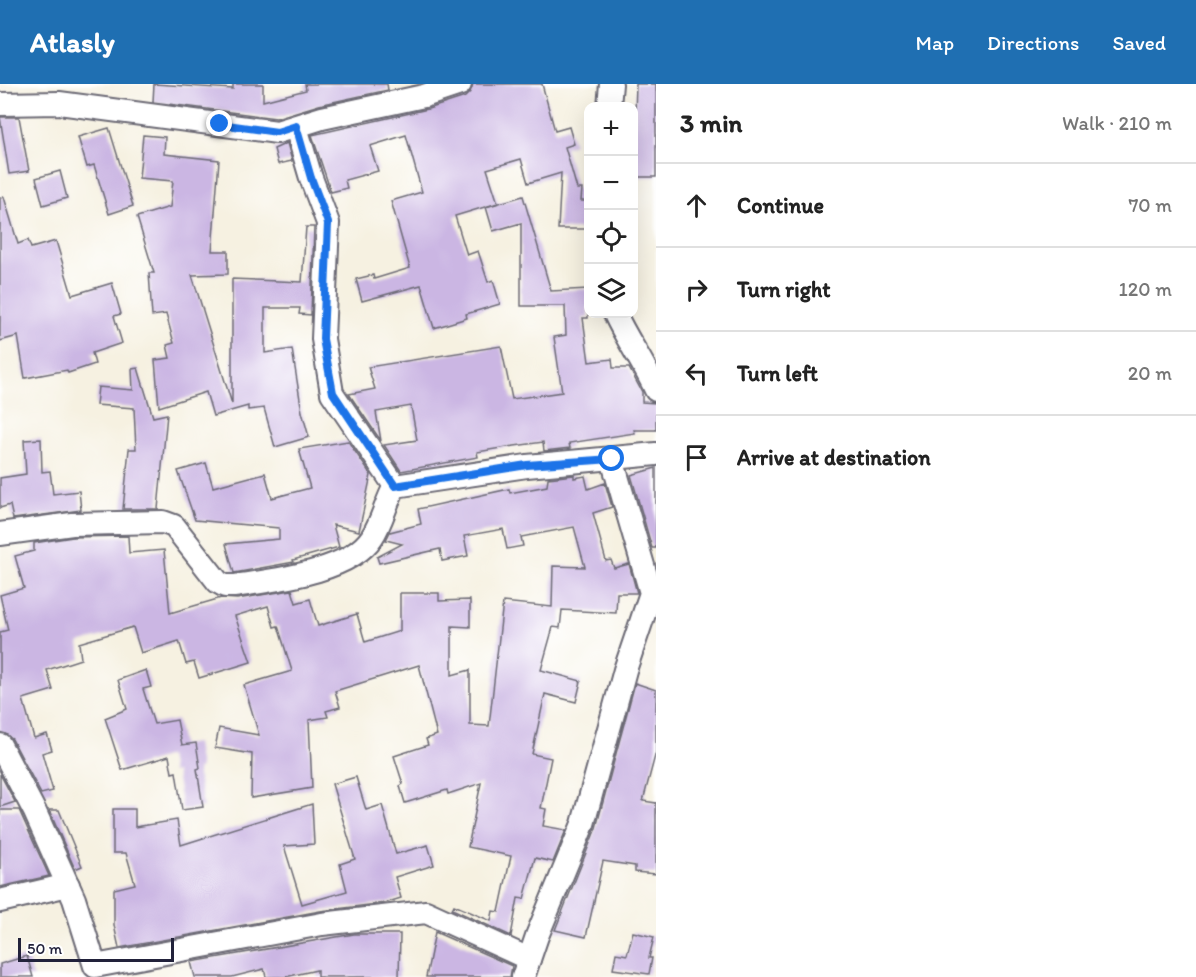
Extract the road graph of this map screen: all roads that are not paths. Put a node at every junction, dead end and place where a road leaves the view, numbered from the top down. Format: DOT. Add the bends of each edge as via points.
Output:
graph roads {
  1 [pos="460,84"];
  2 [pos="611,84"];
  3 [pos="609,102"];
  4 [pos="0,104"];
  5 [pos="296,126"];
  6 [pos="617,318"];
  7 [pos="656,390"];
  8 [pos="656,454"];
  9 [pos="612,459"];
  10 [pos="395,486"];
  11 [pos="0,534"];
  12 [pos="0,745"];
  13 [pos="68,885"];
  14 [pos="0,901"];
  15 [pos="526,968"];
  1 -- 5 [label="street"];
  2 -- 3 [label="street"];
  4 -- 5 [label="street" via="59,103 277,132"];
  5 -- 10 [label="street" via="328,223 323,339 333,393"];
  6 -- 7 [label="street"];
  8 -- 9 [label="street"];
  9 -- 10 [label="street" via="527,465"];
  9 -- 15 [label="street" via="651,593 625,670 583,824"];
  10 -- 11 [label="street" via="373,536 359,551 312,574 235,586 218,582 174,526 163,522 72,524"];
  12 -- 13 [label="street"];
  13 -- 14 [label="street"];
  13 -- 15 [label="street" via="95,966 322,924 426,912"];
}
